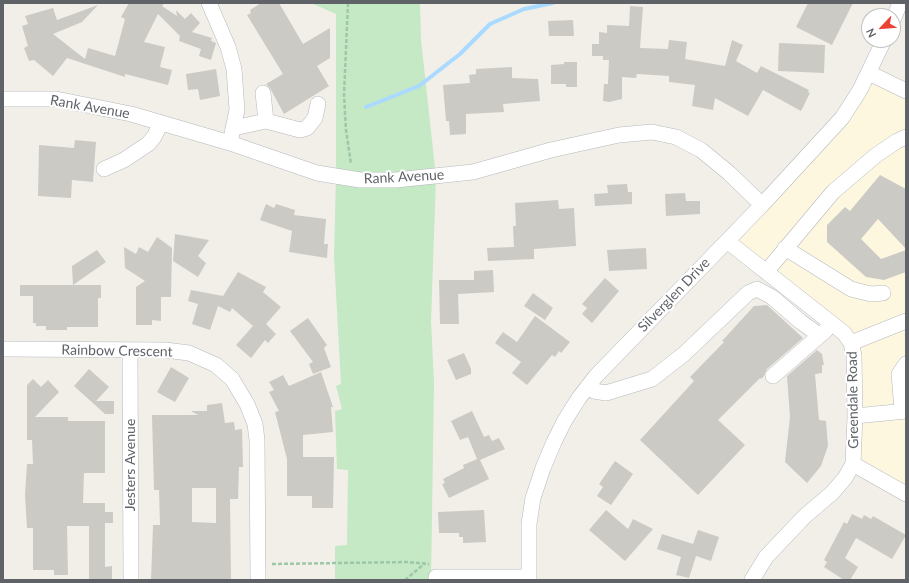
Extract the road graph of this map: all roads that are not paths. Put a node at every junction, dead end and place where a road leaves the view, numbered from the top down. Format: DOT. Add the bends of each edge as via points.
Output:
graph roads {
  1 [pos="209,3"];
  2 [pos="880,48"];
  3 [pos="869,73"];
  4 [pos="906,91"];
  5 [pos="263,93"];
  6 [pos="3,99"];
  7 [pos="318,104"];
  8 [pos="266,121"];
  9 [pos="161,123"];
  10 [pos="234,128"];
  11 [pos="906,138"];
  12 [pos="230,143"];
  13 [pos="104,169"];
  14 [pos="762,206"];
  15 [pos="726,241"];
  16 [pos="786,248"];
  17 [pos="766,272"];
  18 [pos="883,293"];
  19 [pos="906,321"];
  20 [pos="833,324"];
  21 [pos="819,335"];
  22 [pos="851,343"];
  23 [pos="3,349"];
  24 [pos="130,350"];
  25 [pos="906,364"];
  26 [pos="773,376"];
  27 [pos="588,386"];
  28 [pos="904,411"];
  29 [pos="856,416"];
  30 [pos="853,464"];
  31 [pos="906,494"];
  32 [pos="440,577"];
  33 [pos="529,578"];
  34 [pos="131,580"];
  35 [pos="258,580"];
  36 [pos="752,580"];
  1 -- 10 [label="street" via="228,47 234,69 237,110"];
  2 -- 3 [label="street, Silverglen Drive"];
  3 -- 4 [label="street"];
  3 -- 14 [label="street, Silverglen Drive" via="842,118"];
  5 -- 8 [label="street"];
  6 -- 9 [label="street, Rank Avenue" via="56,99"];
  7 -- 8 [label="street" via="315,118 307,128 300,130"];
  8 -- 10 [label="street"];
  9 -- 12 [label="street, Rank Avenue"];
  9 -- 13 [label="street" via="148,144 124,160"];
  10 -- 12 [label="street"];
  11 -- 16 [label="street" via="875,156 833,192"];
  12 -- 14 [label="street, Rank Avenue" via="317,173 353,179 396,180 473,172 619,134 652,132 676,137 701,150 730,173"];
  14 -- 15 [label="street, Silverglen Drive"];
  15 -- 17 [label="street, Greendale Road"];
  15 -- 27 [label="street, Silverglen Drive"];
  16 -- 17 [label="street"];
  16 -- 18 [label="street" via="851,289 871,294"];
  17 -- 20 [label="street, Greendale Road"];
  19 -- 22 [label="street"];
  20 -- 21 [label="street"];
  20 -- 22 [label="street, Greendale Road"];
  21 -- 26 [label="street"];
  21 -- 27 [label="street" via="772,297 757,289 748,293 690,349 652,379 606,393 594,391"];
  22 -- 29 [label="street, Greendale Road"];
  23 -- 24 [label="street, Rainbow Crescent"];
  24 -- 34 [label="street, Jesters Avenue"];
  24 -- 35 [label="street, Rainbow Crescent" via="189,353 216,365 232,379 247,404 255,424 257,440"];
  25 -- 28 [label="street" via="899,374"];
  27 -- 33 [label="street, Silverglen Drive" via="565,420 543,468 533,498 529,524"];
  28 -- 29 [label="street"];
  29 -- 30 [label="street, Greendale Road"];
  30 -- 31 [label="street"];
  30 -- 36 [label="street, Greendale Road" via="832,493 805,516 766,557"];
  32 -- 33 [label="street"];
}
